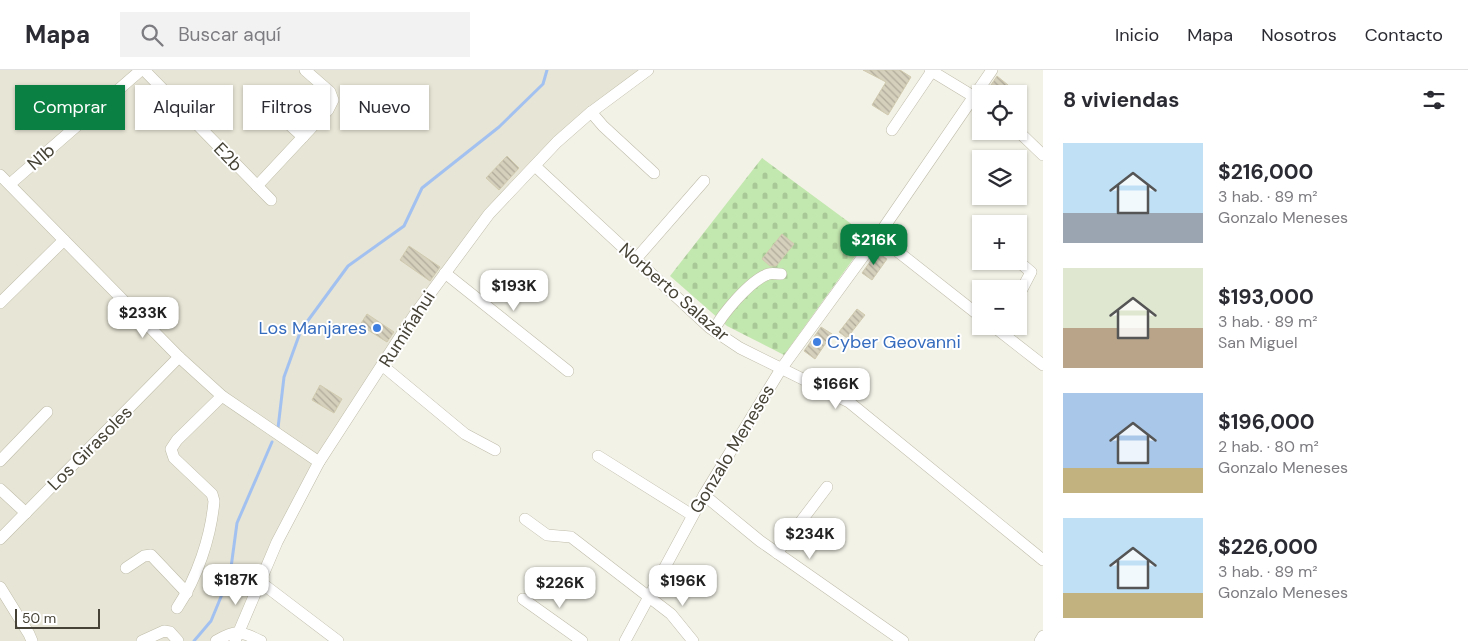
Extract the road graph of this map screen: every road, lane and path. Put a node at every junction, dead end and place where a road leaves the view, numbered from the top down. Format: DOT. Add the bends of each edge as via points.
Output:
graph roads {
  1 [pos="142,70"];
  2 [pos="305,70"];
  3 [pos="648,70"];
  4 [pos="992,70"];
  5 [pos="931,71"];
  6 [pos="984,85"];
  7 [pos="972,95"];
  8 [pos="972,106"];
  9 [pos="591,112"];
  10 [pos="295,130"];
  11 [pos="892,130"];
  12 [pos="303,137"];
  13 [pos="1027,140"];
  14 [pos="1043,155"];
  15 [pos="534,166"];
  16 [pos="654,173"];
  17 [pos="0,175"];
  18 [pos="704,182"];
  19 [pos="10,184"];
  20 [pos="257,186"];
  21 [pos="270,200"];
  22 [pos="878,236"];
  23 [pos="64,240"];
  24 [pos="635,260"];
  25 [pos="1027,269"];
  26 [pos="445,273"];
  27 [pos="781,274"];
  28 [pos="1026,280"];
  29 [pos="0,302"];
  30 [pos="972,310"];
  31 [pos="714,330"];
  32 [pos="1007,335"];
  33 [pos="179,357"];
  34 [pos="1043,365"];
  35 [pos="383,366"];
  36 [pos="781,369"];
  37 [pos="568,371"];
  38 [pos="222,396"];
  39 [pos="47,412"];
  40 [pos="495,450"];
  41 [pos="598,456"];
  42 [pos="0,461"];
  43 [pos="319,462"];
  44 [pos="827,487"];
  45 [pos="0,489"];
  46 [pos="704,495"];
  47 [pos="26,513"];
  48 [pos="692,515"];
  49 [pos="525,519"];
  50 [pos="0,538"];
  51 [pos="777,553"];
  52 [pos="1043,560"];
  53 [pos="126,568"];
  54 [pos="259,581"];
  55 [pos="0,587"];
  56 [pos="187,593"];
  57 [pos="649,596"];
  58 [pos="523,599"];
  59 [pos="177,608"];
  60 [pos="237,636"];
  61 [pos="1043,636"];
  62 [pos="32,641"];
  63 [pos="142,641"];
  64 [pos="178,641"];
  65 [pos="216,641"];
  66 [pos="261,641"];
  67 [pos="338,641"];
  68 [pos="582,641"];
  69 [pos="625,641"];
  70 [pos="693,641"];
  71 [pos="903,641"];
  72 [pos="1040,641"];
  1 -- 19 [label="street, N1b"];
  1 -- 20 [label="street, E2b"];
  2 -- 12 [label="street" via="330,92 333,100"];
  3 -- 9 [label="street, Rumiñahui"];
  4 -- 6 [label="street, Gonzalo Meneses"];
  5 -- 7 [label="street"];
  5 -- 11 [label="street"];
  8 -- 22 [label="street, Gonzalo Meneses"];
  9 -- 15 [label="street, Rumiñahui"];
  9 -- 16 [label="street"];
  10 -- 12 [label="street"];
  12 -- 20 [label="street"];
  13 -- 14 [label="street"];
  15 -- 24 [label="street, Norberto Salazar"];
  15 -- 26 [label="street, Rumiñahui" via="489,214"];
  17 -- 19 [label="street"];
  18 -- 24 [label="street"];
  19 -- 23 [label="street"];
  20 -- 21 [label="street, E2b"];
  22 -- 30 [label="street"];
  22 -- 36 [label="street, Gonzalo Meneses"];
  23 -- 29 [label="street"];
  23 -- 33 [label="street"];
  24 -- 31 [label="street, Norberto Salazar"];
  25 -- 28 [label="street" via="1030,272"];
  26 -- 35 [label="street, Rumiñahui"];
  26 -- 37 [label="street"];
  27 -- 31 [label="street" via="768,273 757,280 719,320"];
  31 -- 36 [label="street, Norberto Salazar"];
  32 -- 34 [label="street"];
  33 -- 38 [label="street"];
  33 -- 47 [label="street, Los Girasoles"];
  35 -- 40 [label="street" via="465,434"];
  35 -- 43 [label="street, Rumiñahui"];
  36 -- 46 [label="street, Gonzalo Meneses"];
  36 -- 52 [label="street, Norberto Salazar" via="818,384 849,402"];
  38 -- 43 [label="street"];
  38 -- 56 [label="street" via="177,440 171,450 174,458 212,494 214,501 202,552"];
  39 -- 42 [label="street"];
  41 -- 48 [label="street"];
  43 -- 54 [label="street, Rumiñahui"];
  44 -- 51 [label="street"];
  45 -- 47 [label="street"];
  46 -- 48 [label="street, Gonzalo Meneses"];
  46 -- 51 [label="street"];
  47 -- 50 [label="street, Los Girasoles"];
  48 -- 57 [label="street, Gonzalo Meneses"];
  49 -- 57 [label="street" via="547,535 571,537"];
  51 -- 71 [label="street"];
  53 -- 56 [label="street" via="151,555"];
  54 -- 60 [label="street, Rumiñahui"];
  54 -- 67 [label="street"];
  55 -- 62 [label="street"];
  56 -- 59 [label="street"];
  57 -- 69 [label="street, Gonzalo Meneses"];
  57 -- 70 [label="street" via="677,619"];
  58 -- 68 [label="street"];
  60 -- 65 [label="street" via="228,634"];
  60 -- 66 [label="street"];
  61 -- 72 [label="street"];
  63 -- 64 [label="street" via="164,631 170,632"];
}
